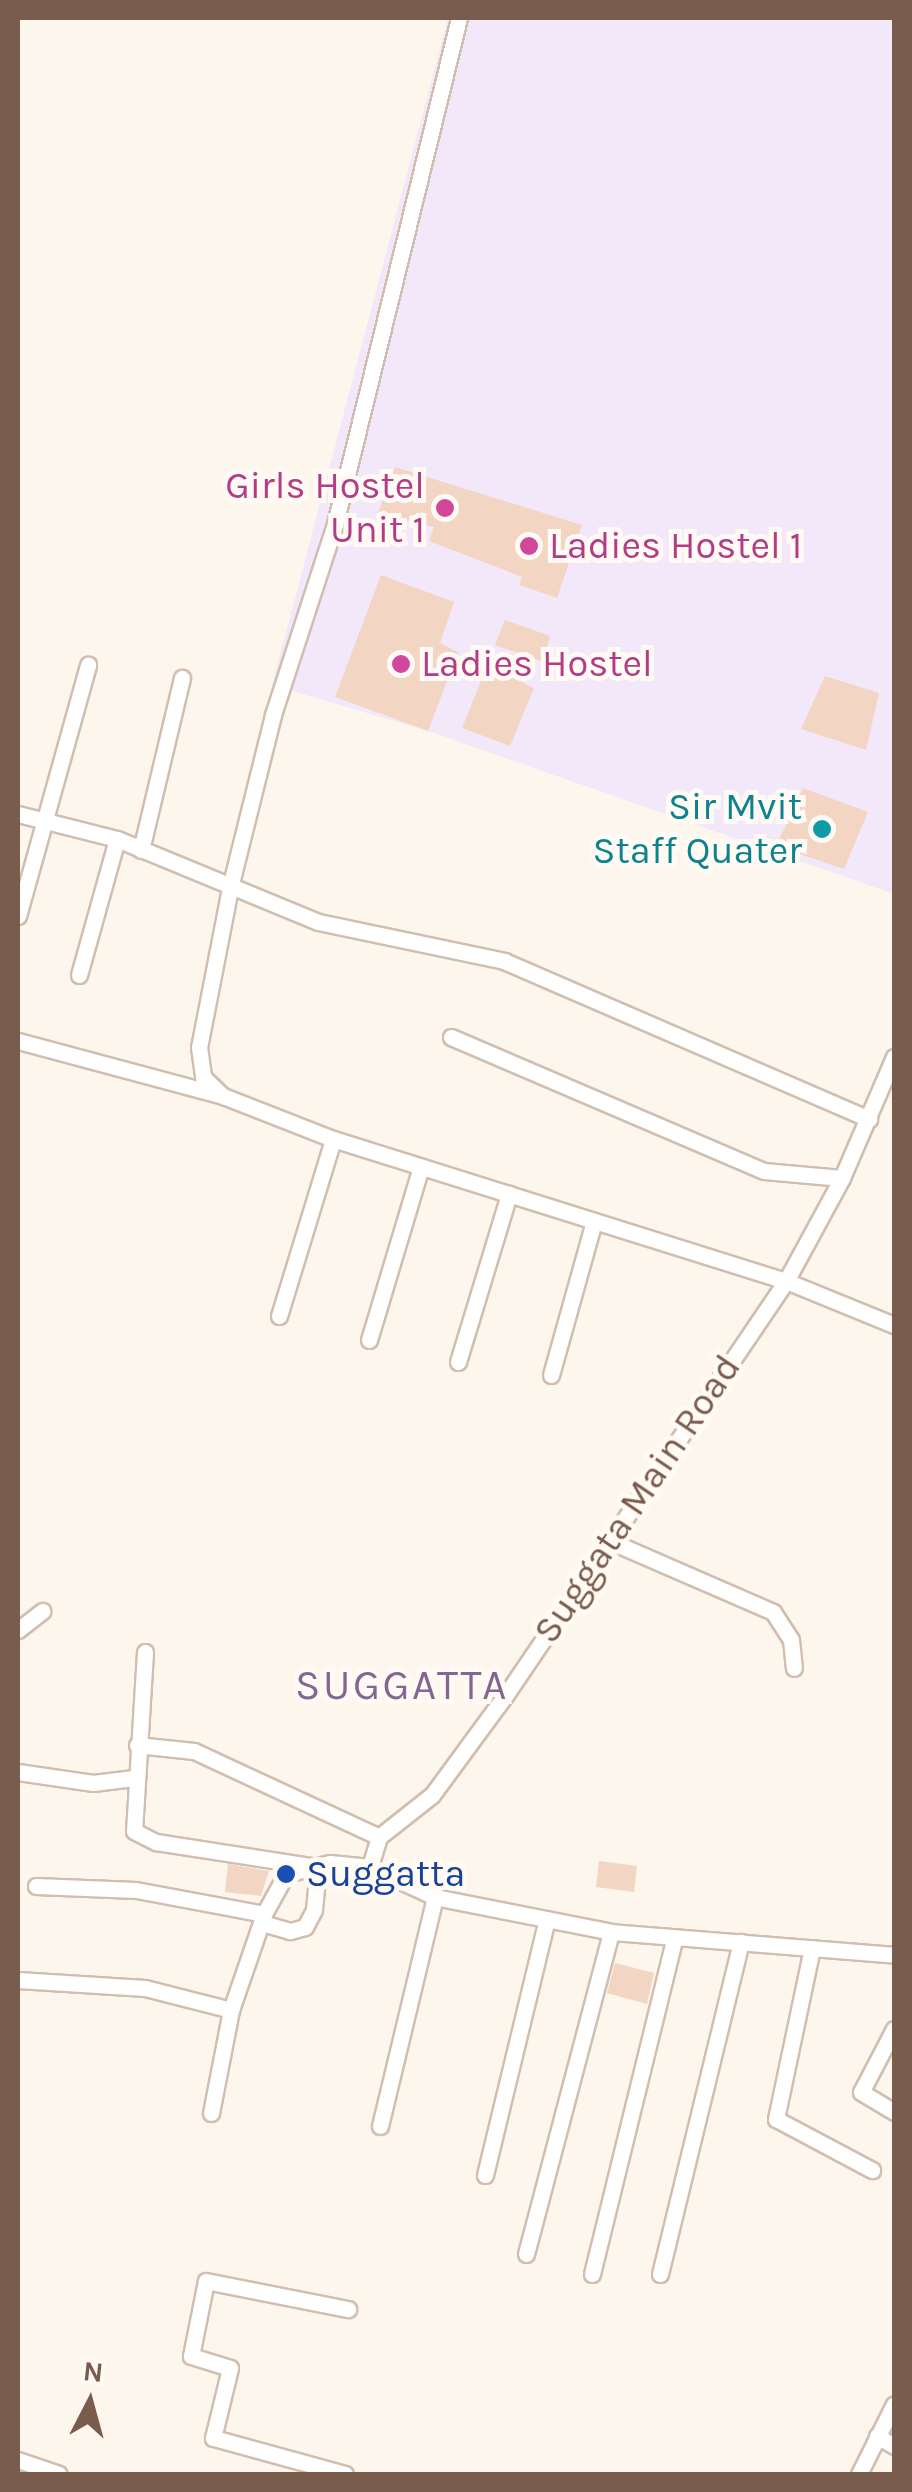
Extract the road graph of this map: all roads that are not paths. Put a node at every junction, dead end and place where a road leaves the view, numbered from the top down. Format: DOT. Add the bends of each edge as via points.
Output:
graph roads {
  1 [pos="459,18"];
  2 [pos="88,665"];
  3 [pos="182,678"];
  4 [pos="18,814"];
  5 [pos="44,821"];
  6 [pos="118,839"];
  7 [pos="140,850"];
  8 [pos="231,883"];
  9 [pos="18,916"];
  10 [pos="79,975"];
  11 [pos="451,1037"];
  12 [pos="18,1041"];
  13 [pos="894,1057"];
  14 [pos="223,1096"];
  15 [pos="869,1119"];
  16 [pos="333,1139"];
  17 [pos="421,1166"];
  18 [pos="842,1178"];
  19 [pos="509,1194"];
  20 [pos="594,1221"];
  21 [pos="786,1281"];
  22 [pos="279,1316"];
  23 [pos="894,1326"];
  24 [pos="370,1340"];
  25 [pos="458,1362"];
  26 [pos="551,1375"];
  27 [pos="612,1542"];
  28 [pos="42,1611"];
  29 [pos="18,1630"];
  30 [pos="145,1652"];
  31 [pos="794,1668"];
  32 [pos="137,1746"];
  33 [pos="18,1772"];
  34 [pos="134,1778"];
  35 [pos="379,1837"];
  36 [pos="318,1866"];
  37 [pos="370,1867"];
  38 [pos="36,1886"];
  39 [pos="435,1897"];
  40 [pos="263,1918"];
  41 [pos="548,1919"];
  42 [pos="612,1932"];
  43 [pos="674,1939"];
  44 [pos="742,1942"];
  45 [pos="812,1948"];
  46 [pos="894,1955"];
  47 [pos="18,1980"];
  48 [pos="231,2010"];
  49 [pos="894,2029"];
  50 [pos="894,2112"];
  51 [pos="210,2113"];
  52 [pos="380,2126"];
  53 [pos="872,2170"];
  54 [pos="485,2175"];
  55 [pos="526,2254"];
  56 [pos="592,2274"];
  57 [pos="660,2274"];
  58 [pos="348,2310"];
  59 [pos="894,2404"];
  60 [pos="877,2436"];
  61 [pos="894,2446"];
  62 [pos="18,2460"];
  63 [pos="292,2468"];
  64 [pos="59,2474"];
  65 [pos="345,2474"];
  66 [pos="858,2474"];
  1 -- 8 [label="street" via="335,524 273,715"];
  2 -- 5 [label="street"];
  3 -- 7 [label="street"];
  4 -- 5 [label="street"];
  5 -- 6 [label="street"];
  5 -- 9 [label="street"];
  6 -- 7 [label="street"];
  6 -- 10 [label="street"];
  7 -- 8 [label="street"];
  8 -- 14 [label="street" via="199,1047 203,1077"];
  8 -- 15 [label="street" via="318,922 504,961"];
  11 -- 18 [label="street" via="764,1171"];
  12 -- 14 [label="street"];
  13 -- 15 [label="street, Suggata Main Road"];
  14 -- 16 [label="street"];
  15 -- 18 [label="street, Suggata Main Road"];
  16 -- 17 [label="street"];
  16 -- 22 [label="street"];
  17 -- 19 [label="street"];
  17 -- 24 [label="street"];
  18 -- 21 [label="street, Suggata Main Road"];
  19 -- 20 [label="street"];
  19 -- 25 [label="street"];
  20 -- 21 [label="street"];
  20 -- 26 [label="street"];
  21 -- 23 [label="street"];
  21 -- 27 [label="street, Suggata Main Road" via="697,1404"];
  27 -- 31 [label="street" via="773,1612 792,1640"];
  27 -- 35 [label="street, Suggata Main Road" via="432,1796"];
  28 -- 29 [label="street"];
  30 -- 32 [label="street"];
  32 -- 34 [label="street"];
  32 -- 35 [label="street" via="194,1751"];
  33 -- 34 [label="street" via="93,1783"];
  34 -- 36 [label="street" via="130,1822 140,1837"];
  35 -- 37 [label="street"];
  36 -- 37 [label="street"];
  36 -- 40 [label="street" via="286,1874"];
  36 -- 40 [label="street" via="314,1910 305,1927 290,1931"];
  37 -- 39 [label="street"];
  38 -- 40 [label="street" via="136,1890"];
  39 -- 41 [label="street"];
  39 -- 52 [label="street"];
  40 -- 48 [label="street"];
  41 -- 42 [label="street"];
  41 -- 54 [label="street"];
  42 -- 43 [label="street"];
  42 -- 55 [label="street"];
  43 -- 44 [label="street"];
  43 -- 56 [label="street"];
  44 -- 45 [label="street"];
  44 -- 57 [label="street"];
  45 -- 46 [label="street"];
  45 -- 53 [label="street" via="776,2119"];
  47 -- 48 [label="street" via="145,1988"];
  48 -- 51 [label="street"];
  49 -- 50 [label="street" via="861,2092"];
  58 -- 63 [label="street" via="206,2281 191,2356 230,2368 212,2438"];
  59 -- 60 [label="street"];
  60 -- 61 [label="street"];
  60 -- 66 [label="street"];
  62 -- 64 [label="street"];
  63 -- 65 [label="street"];
}
